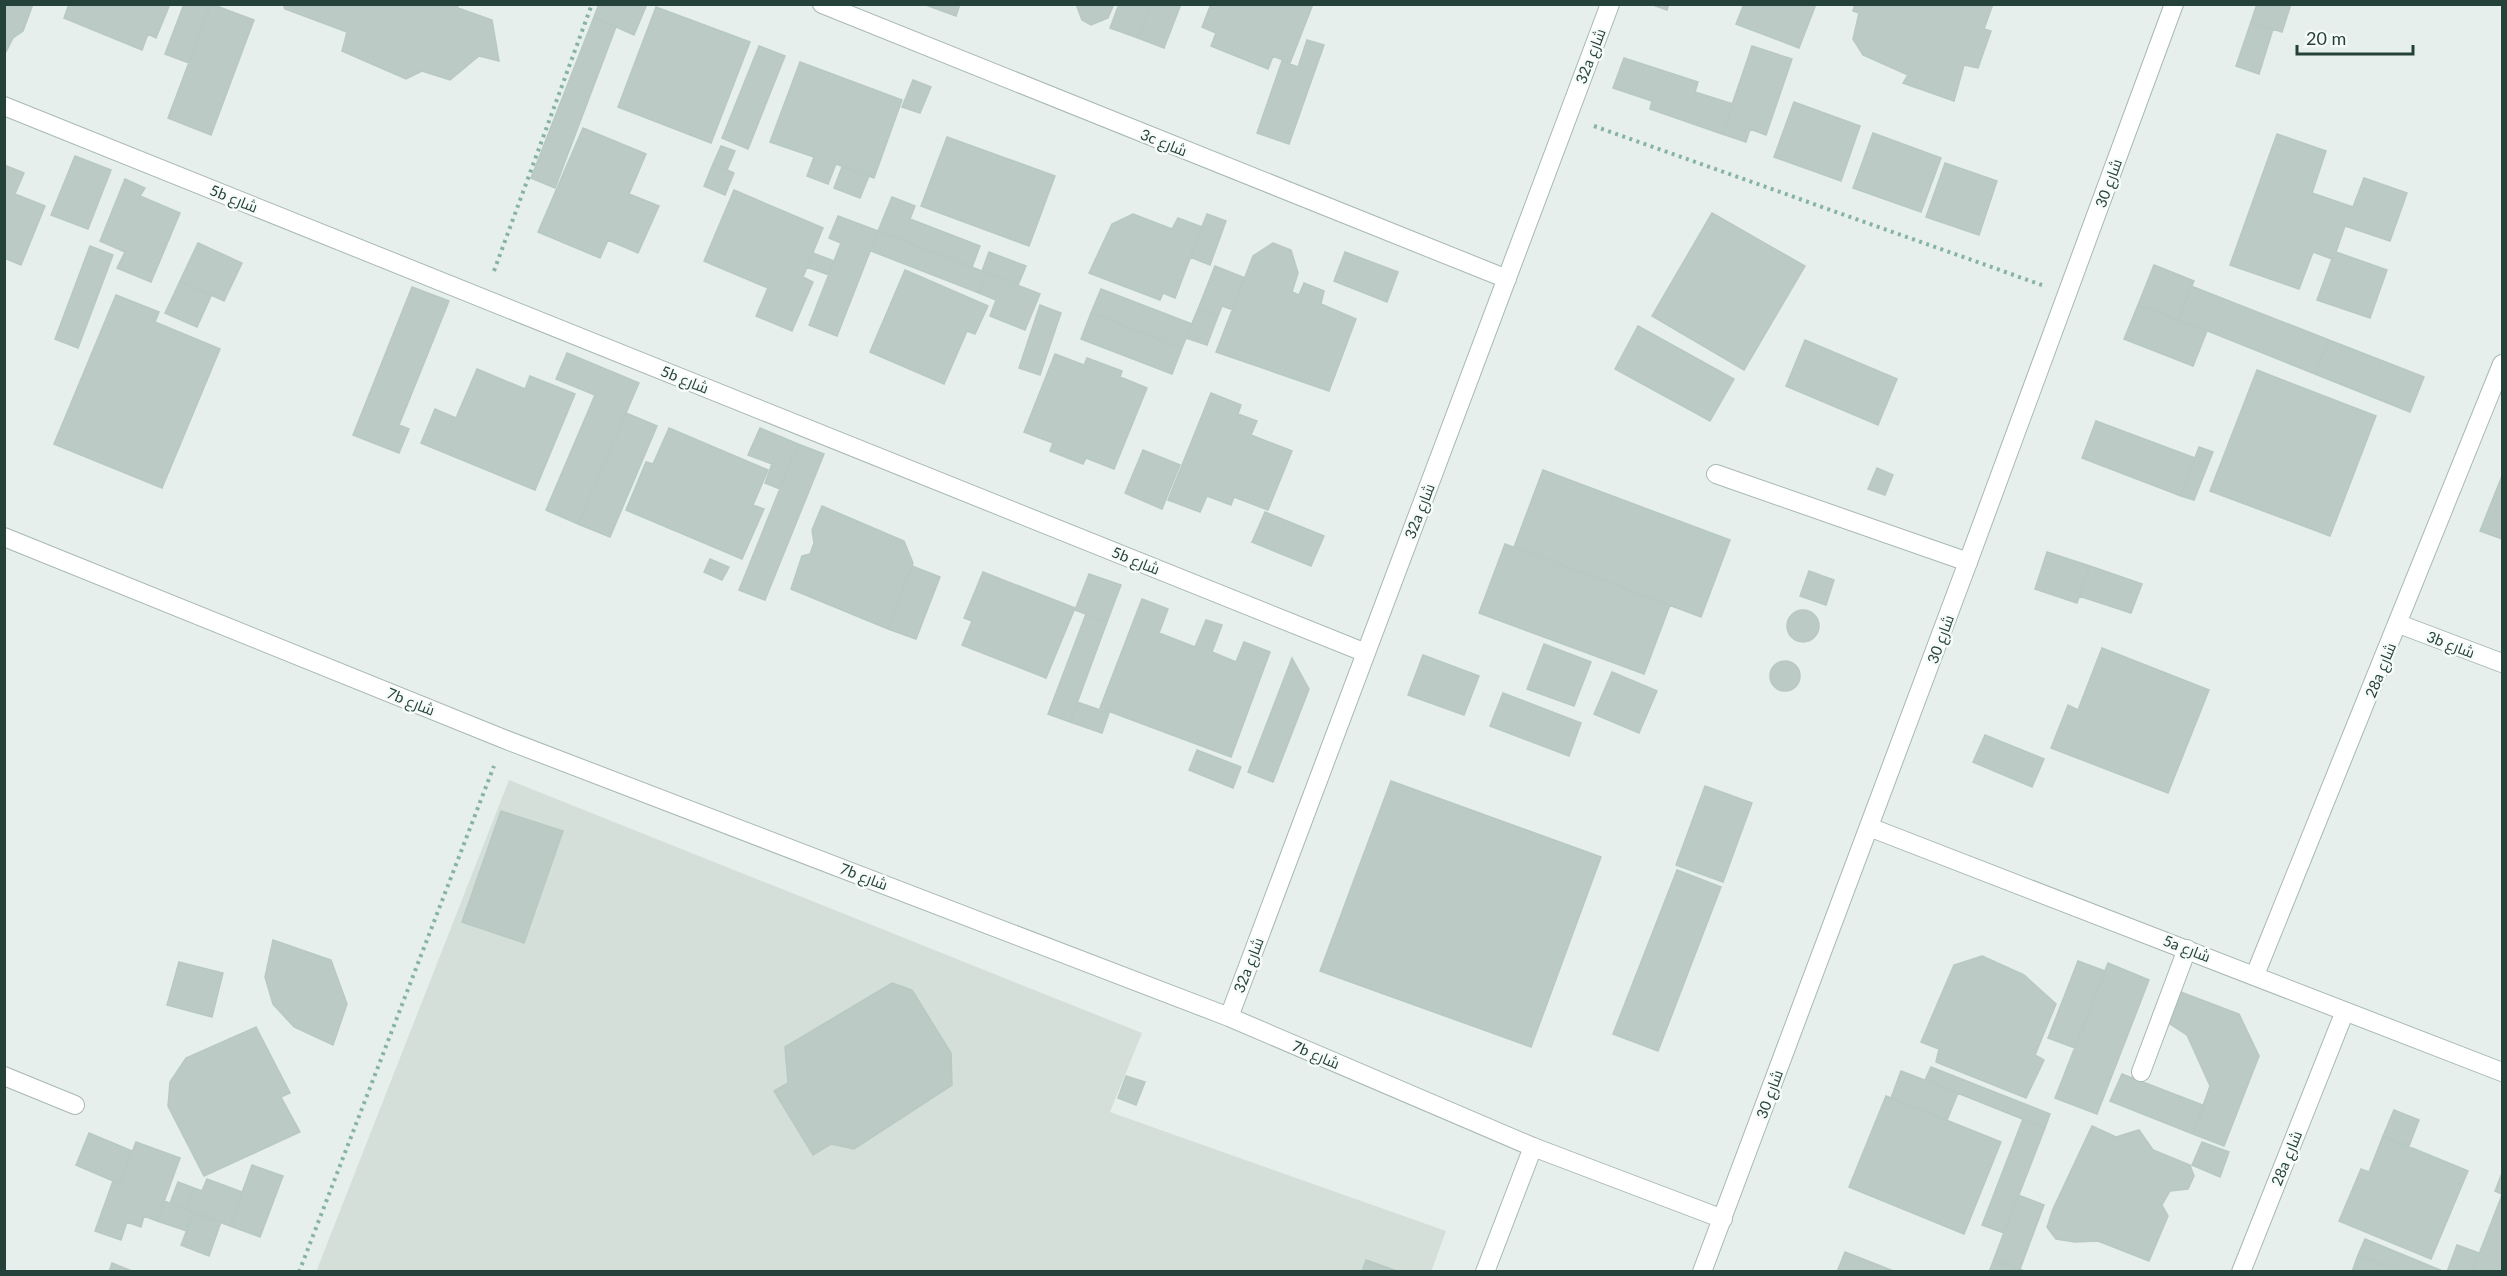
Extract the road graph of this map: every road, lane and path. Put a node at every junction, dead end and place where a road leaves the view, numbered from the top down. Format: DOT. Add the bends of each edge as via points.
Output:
graph roads {
  1 [pos="592,4"];
  2 [pos="822,4"];
  3 [pos="1610,4"];
  4 [pos="2174,4"];
  5 [pos="4,106"];
  6 [pos="1568,116"];
  7 [pos="1507,279"];
  8 [pos="2066,294"];
  9 [pos="485,298"];
  10 [pos="2502,364"];
  11 [pos="1716,474"];
  12 [pos="4,537"];
  13 [pos="1968,562"];
  14 [pos="2399,624"];
  15 [pos="1366,653"];
  16 [pos="2502,663"];
  17 [pos="504,739"];
  18 [pos="1869,827"];
  19 [pos="2187,948"];
  20 [pos="2255,975"];
  21 [pos="2345,1011"];
  22 [pos="1229,1017"];
  23 [pos="2141,1072"];
  24 [pos="2502,1072"];
  25 [pos="4,1076"];
  26 [pos="75,1105"];
  27 [pos="1533,1147"];
  28 [pos="1723,1219"];
  29 [pos="299,1272"];
  30 [pos="1485,1272"];
  31 [pos="1702,1272"];
  32 [pos="2241,1272"];
  1 -- 9 [label="path"];
  2 -- 7 [label="street, 3c شارع"];
  3 -- 6 [label="street, 32a شارع"];
  4 -- 8 [label="street, شارع 30"];
  5 -- 9 [label="street, 5b شارع"];
  6 -- 7 [label="street, 32a شارع"];
  6 -- 8 [label="path"];
  7 -- 15 [label="street, 32a شارع"];
  8 -- 13 [label="street, شارع 30"];
  9 -- 15 [label="street, 5b شارع"];
  10 -- 14 [label="street, 28a شارع"];
  11 -- 13 [label="street"];
  12 -- 17 [label="street, 7b شارع"];
  13 -- 18 [label="street, شارع 30"];
  14 -- 16 [label="street, 3b شارع"];
  14 -- 20 [label="street, 28a شارع"];
  15 -- 22 [label="street, 32a شارع"];
  17 -- 22 [label="street, 7b شارع"];
  17 -- 29 [label="path"];
  18 -- 19 [label="street, 5a شارع"];
  18 -- 28 [label="street, شارع 30"];
  19 -- 20 [label="street, 5a شارع"];
  19 -- 23 [label="street"];
  20 -- 21 [label="street, 5a شارع"];
  21 -- 24 [label="street, 5a شارع"];
  21 -- 32 [label="street, 28a شارع"];
  22 -- 27 [label="street, 7b شارع"];
  25 -- 26 [label="street"];
  27 -- 28 [label="street, 7b شارع"];
  27 -- 30 [label="street"];
  28 -- 31 [label="street, شارع 30"];
}
